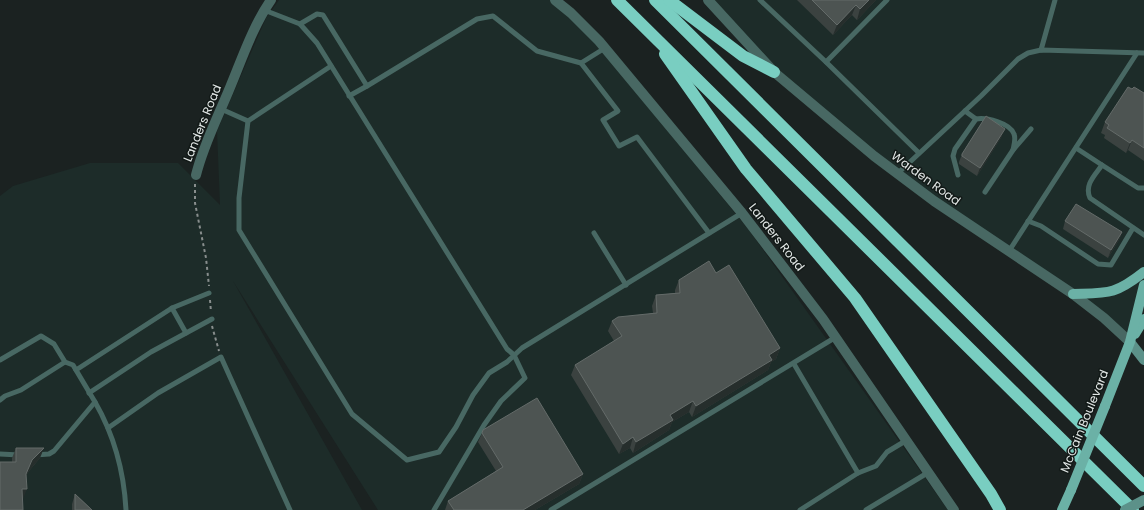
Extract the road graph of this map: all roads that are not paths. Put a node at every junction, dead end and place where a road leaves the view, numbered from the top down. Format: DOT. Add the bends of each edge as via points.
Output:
graph roads {
  1 [pos="271,0"];
  2 [pos="555,0"];
  3 [pos="618,0"];
  4 [pos="655,0"];
  5 [pos="669,0"];
  6 [pos="708,0"];
  7 [pos="760,0"];
  8 [pos="887,0"];
  9 [pos="1055,0"];
  10 [pos="264,10"];
  11 [pos="300,24"];
  12 [pos="648,30"];
  13 [pos="605,48"];
  14 [pos="1042,50"];
  15 [pos="1137,53"];
  16 [pos="1144,53"];
  17 [pos="826,62"];
  18 [pos="581,63"];
  19 [pos="331,66"];
  20 [pos="774,72"];
  21 [pos="367,86"];
  22 [pos="349,96"];
  23 [pos="221,108"];
  24 [pos="965,111"];
  25 [pos="976,119"];
  26 [pos="248,121"];
  27 [pos="1031,129"];
  28 [pos="1076,148"];
  29 [pos="1013,150"];
  30 [pos="919,153"];
  31 [pos="1102,165"];
  32 [pos="196,174"];
  33 [pos="897,174"];
  34 [pos="958,175"];
  35 [pos="1144,188"];
  36 [pos="985,192"];
  37 [pos="742,213"];
  38 [pos="1028,221"];
  39 [pos="1133,228"];
  40 [pos="594,233"];
  41 [pos="709,233"];
  42 [pos="1144,235"];
  43 [pos="1009,251"];
  44 [pos="1144,272"];
  45 [pos="626,285"];
  46 [pos="1144,285"];
  47 [pos="209,293"];
  48 [pos="1073,294"];
  49 [pos="172,308"];
  50 [pos="212,319"];
  51 [pos="1144,319"];
  52 [pos="186,333"];
  53 [pos="836,337"];
  54 [pos="1130,342"];
  55 [pos="514,355"];
  56 [pos="0,360"];
  57 [pos="1144,360"];
  58 [pos="65,362"];
  59 [pos="794,364"];
  60 [pos="76,370"];
  61 [pos="90,393"];
  62 [pos="0,400"];
  63 [pos="95,402"];
  64 [pos="108,428"];
  65 [pos="907,440"];
  66 [pos="0,454"];
  67 [pos="929,472"];
  68 [pos="858,473"];
  69 [pos="1144,486"];
  70 [pos="1115,492"];
  71 [pos="1144,500"];
  72 [pos="126,510"];
  73 [pos="290,510"];
  74 [pos="434,510"];
  75 [pos="551,510"];
  76 [pos="800,510"];
  77 [pos="866,510"];
  78 [pos="954,510"];
  79 [pos="1000,510"];
  80 [pos="1062,510"];
  81 [pos="1125,510"];
  82 [pos="1133,510"];
  1 -- 10 [label="street, Landers Road"];
  2 -- 13 [label="street, Landers Road"];
  3 -- 12 [label="highway"];
  4 -- 69 [label="highway"];
  5 -- 20 [label="highway" via="743,56"];
  6 -- 20 [label="street, Warden Road"];
  7 -- 17 [label="lane"];
  8 -- 17 [label="lane"];
  9 -- 14 [label="lane"];
  10 -- 11 [label="lane"];
  10 -- 23 [label="street, Landers Road"];
  11 -- 19 [label="lane" via="317,43"];
  11 -- 21 [label="lane" via="317,14 323,15"];
  12 -- 70 [label="highway"];
  12 -- 79 [label="highway" via="746,169 833,271 873,323"];
  13 -- 18 [label="lane"];
  13 -- 37 [label="street, Landers Road"];
  14 -- 15 [label="lane"];
  14 -- 24 [label="lane" via="1028,53 1018,59"];
  15 -- 16 [label="lane"];
  15 -- 28 [label="lane"];
  17 -- 30 [label="lane"];
  18 -- 21 [label="lane" via="537,51 493,16 484,16"];
  18 -- 41 [label="lane" via="618,111 603,120 619,146 637,137"];
  19 -- 22 [label="lane"];
  19 -- 26 [label="lane"];
  20 -- 33 [label="street, Warden Road"];
  21 -- 22 [label="lane"];
  22 -- 55 [label="lane" via="507,349"];
  23 -- 26 [label="lane"];
  23 -- 32 [label="street, Landers Road"];
  24 -- 25 [label="lane"];
  24 -- 30 [label="lane"];
  25 -- 29 [label="lane" via="990,120 1012,130 1015,135"];
  25 -- 34 [label="lane" via="955,149 953,156"];
  26 -- 55 [label="lane" via="239,198 239,230 352,414 378,437 407,460 439,452 489,373"];
  27 -- 29 [label="lane"];
  28 -- 31 [label="lane"];
  28 -- 38 [label="lane"];
  29 -- 36 [label="lane"];
  30 -- 33 [label="lane"];
  31 -- 35 [label="lane" via="1138,188"];
  31 -- 39 [label="lane" via="1088,184 1087,192 1090,198"];
  33 -- 43 [label="street, Warden Road"];
  37 -- 41 [label="lane"];
  37 -- 53 [label="street, Landers Road"];
  38 -- 39 [label="lane" via="1041,226 1098,264 1111,265"];
  38 -- 43 [label="lane"];
  39 -- 42 [label="lane"];
  40 -- 45 [label="lane"];
  41 -- 45 [label="lane"];
  43 -- 48 [label="street, Warden Road"];
  44 -- 48 [label="main road" via="1122,289 1108,293"];
  45 -- 55 [label="lane"];
  46 -- 54 [label="main road, McCain Boulevard"];
  47 -- 49 [label="lane"];
  48 -- 54 [label="street, Warden Road"];
  49 -- 52 [label="lane"];
  49 -- 60 [label="lane"];
  50 -- 52 [label="lane"];
  51 -- 54 [label="main road, McCain Boulevard"];
  52 -- 61 [label="lane" via="151,352"];
  53 -- 59 [label="lane"];
  53 -- 65 [label="street, Landers Road"];
  54 -- 57 [label="main road, Warden Road"];
  54 -- 80 [label="main road, McCain Boulevard, bridge"];
  55 -- 74 [label="lane" via="525,378 501,401 484,425"];
  56 -- 58 [label="lane" via="41,336 54,344"];
  58 -- 60 [label="lane" via="73,365"];
  58 -- 62 [label="lane"];
  59 -- 68 [label="lane"];
  59 -- 75 [label="lane"];
  60 -- 61 [label="lane"];
  61 -- 63 [label="lane"];
  63 -- 64 [label="lane"];
  63 -- 66 [label="lane" via="49,454"];
  64 -- 72 [label="lane" via="118,455"];
  64 -- 73 [label="lane" via="158,393 221,357"];
  65 -- 67 [label="street, Landers Road"];
  65 -- 68 [label="lane" via="887,452 876,466"];
  67 -- 77 [label="lane"];
  67 -- 78 [label="street, Landers Road"];
  68 -- 76 [label="lane"];
  70 -- 81 [label="highway"];
  70 -- 82 [label="highway"];
  71 -- 81 [label="main road, bridge"];
}
